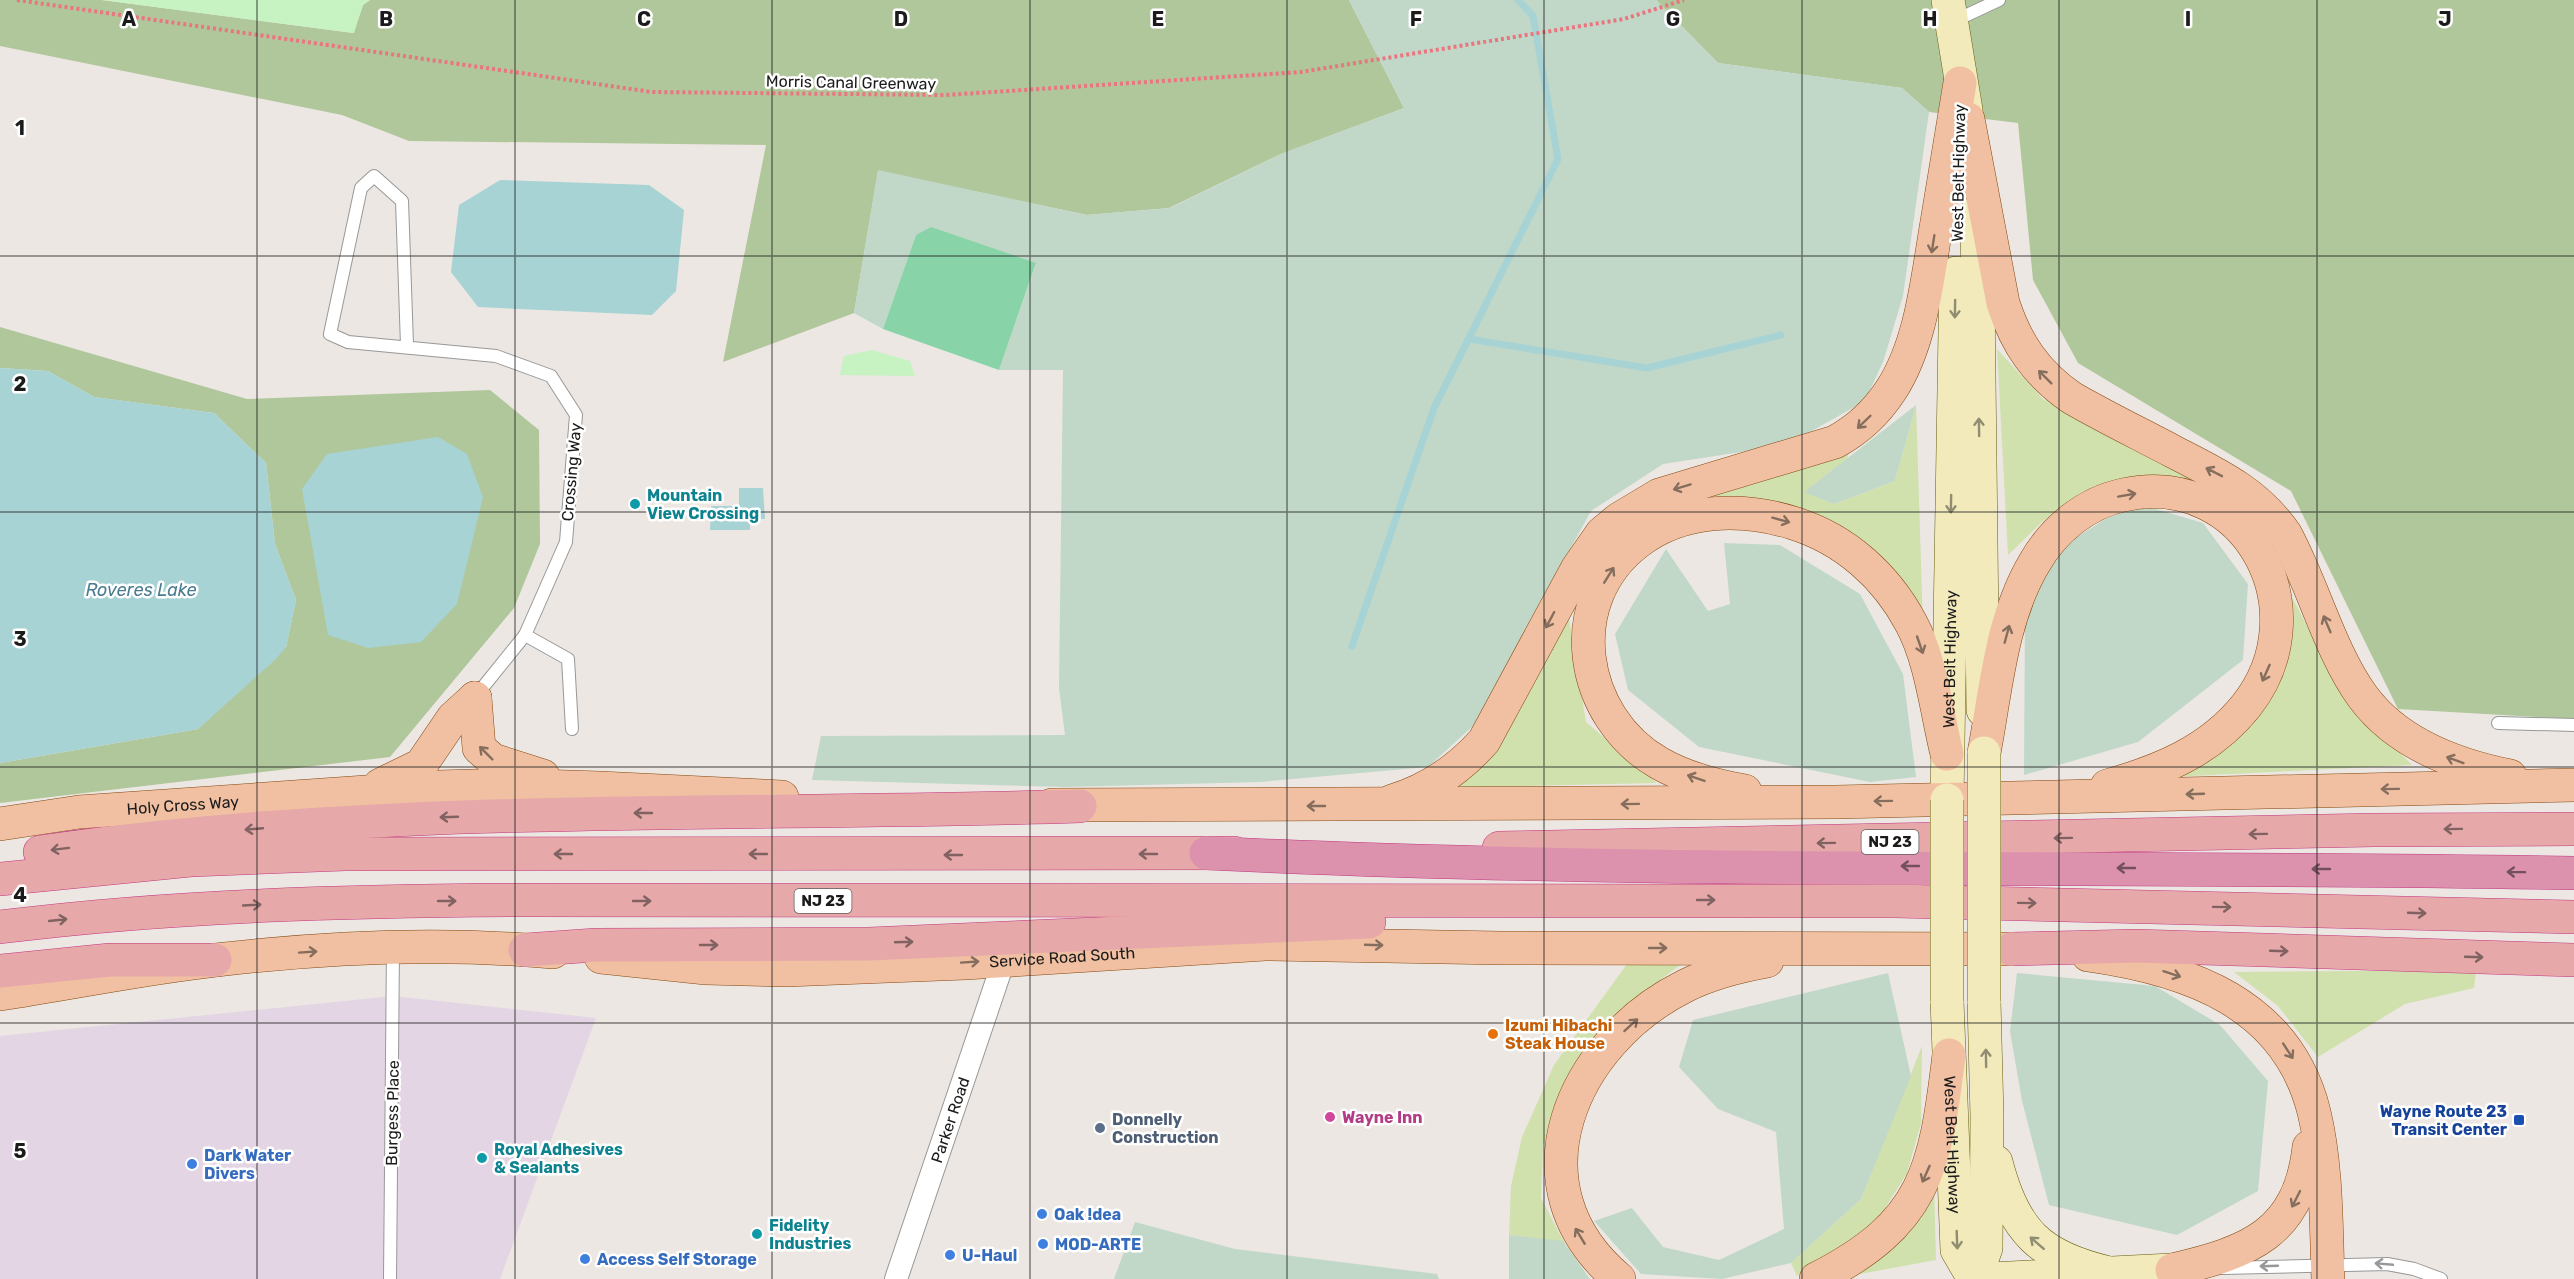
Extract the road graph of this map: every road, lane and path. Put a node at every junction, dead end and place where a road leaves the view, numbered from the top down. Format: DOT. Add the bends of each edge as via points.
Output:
graph roads {
  1 [pos="17,0"];
  2 [pos="1684,0"];
  3 [pos="1999,0"];
  4 [pos="1950,11"];
  5 [pos="1960,83"];
  6 [pos="1968,119"];
  7 [pos="407,345"];
  8 [pos="525,635"];
  9 [pos="475,698"];
  10 [pos="2498,723"];
  11 [pos="2574,725"];
  12 [pos="572,729"];
  13 [pos="1984,753"];
  14 [pos="1947,754"];
  15 [pos="2574,784"];
  16 [pos="600,788"];
  17 [pos="368,791"];
  18 [pos="2025,799"];
  19 [pos="1836,802"];
  20 [pos="1080,806"];
  21 [pos="1375,806"];
  22 [pos="0,824"];
  23 [pos="2574,829"];
  24 [pos="1206,853"];
  25 [pos="0,858"];
  26 [pos="2574,873"];
  27 [pos="0,879"];
  28 [pos="1647,900"];
  29 [pos="2574,917"];
  30 [pos="0,927"];
  31 [pos="393,946"];
  32 [pos="1860,948"];
  33 [pos="2011,949"];
  34 [pos="525,950"];
  35 [pos="215,960"];
  36 [pos="1004,960"];
  37 [pos="2574,960"];
  38 [pos="0,971"];
  39 [pos="0,994"];
  40 [pos="1949,1055"];
  41 [pos="2303,1080"];
  42 [pos="1987,1116"];
  43 [pos="2172,1270"];
  44 [pos="2328,1271"];
  45 [pos="2109,1273"];
  46 [pos="390,1279"];
  47 [pos="896,1279"];
  48 [pos="1619,1279"];
  49 [pos="1816,1279"];
  50 [pos="1974,1279"];
  51 [pos="1991,1279"];
  52 [pos="2441,1279"];
  1 -- 2 [label="path, Morris Canal Greenway" via="652,92 946,95 1301,72 1624,20"];
  3 -- 4 [label="lane"];
  4 -- 5 [label="main road"];
  5 -- 6 [label="main road, West Belt Highway"];
  5 -- 14 [label="main road, West Belt Highway, one-way"];
  5 -- 21 [label="main road, one-way" via="1930,267 1915,332 1892,389 1876,411 1856,430 1834,442 1659,495 1619,519 1602,533 1577,569 1484,741 1444,777"];
  13 -- 6 [label="main road, West Belt Highway, one-way" via="1976,190"];
  15 -- 6 [label="main road, one-way" via="2488,771 2439,754 2396,729 2378,715 2351,677 2296,554 2273,516 2242,488 2072,399 2037,369 2011,327 2003,303"];
  7 -- 7 [label="lane, Crossing Way" via="348,342 330,334 361,188 374,176 402,201"];
  7 -- 8 [label="lane, Crossing Way" via="496,356 550,376 576,415 566,542"];
  8 -- 9 [label="lane, Crossing Way"];
  8 -- 12 [label="lane" via="568,659"];
  16 -- 9 [label="main road, one-way" via="529,774 493,760 479,748"];
  9 -- 17 [label="main road" via="453,718 421,765"];
  10 -- 11 [label="lane"];
  13 -- 18 [label="main road, one-way" via="2004,646 2022,586 2051,539 2070,521 2111,498 2153,492 2207,506 2246,536 2268,569 2278,612 2277,638 2270,663 2246,706 2206,745 2159,769 2078,793"];
  42 -- 13 [label="main road, West Belt Highway, one-way, bridge"];
  19 -- 14 [label="main road, one-way" via="1742,791 1682,773 1640,749 1608,716 1591,673 1590,625 1603,585 1637,542 1690,517 1733,513 1778,518 1845,548 1882,579 1913,626"];
  14 -- 40 [label="main road, West Belt Highway, bridge"];
  15 -- 18 [label="main road, one-way"];
  16 -- 17 [label="main road, Holy Cross Way" via="507,785"];
  16 -- 20 [label="main road"];
  17 -- 22 [label="main road, Holy Cross Way" via="79,812"];
  18 -- 19 [label="main road, one-way"];
  19 -- 21 [label="main road, one-way"];
  21 -- 20 [label="main road, one-way"];
  20 -- 25 [label="highway, one-way" via="888,812 596,813 321,823"];
  23 -- 24 [label="highway, NJ 23, one-way"];
  26 -- 24 [label="highway, one-way" via="1507,865"];
  24 -- 27 [label="highway, NJ 23, one-way" via="272,856"];
  28 -- 29 [label="highway, NJ 23, one-way" via="2203,906"];
  30 -- 28 [label="highway, NJ 23, one-way" via="184,908 345,902"];
  34 -- 28 [label="highway, one-way" via="596,945 869,944 1320,924"];
  31 -- 34 [label="main road, Service Road South"];
  35 -- 31 [label="main road, Service Road South, one-way"];
  31 -- 46 [label="lane, Burgess Place"];
  32 -- 33 [label="main road"];
  36 -- 32 [label="main road, Service Road South, one-way" via="1265,944"];
  48 -- 32 [label="main road, one-way" via="1600,1263 1571,1220 1562,1191 1559,1161 1572,1104 1607,1050 1630,1024 1656,1004 1714,974 1775,959"];
  33 -- 37 [label="highway, one-way" via="2138,946"];
  33 -- 41 [label="main road, one-way" via="2122,960 2205,985 2252,1012 2272,1029"];
  34 -- 36 [label="main road, Service Road South, one-way" via="706,968 786,970"];
  35 -- 38 [label="highway" via="110,960"];
  35 -- 39 [label="main road, Service Road South"];
  36 -- 47 [label="street, Parker Road"];
  40 -- 49 [label="main road, one-way" via="1938,1137 1917,1194 1884,1235 1861,1254"];
  40 -- 50 [label="main road, West Belt Highway, one-way" via="1957,1250"];
  41 -- 43 [label="main road, one-way" via="2310,1140 2307,1168 2287,1215 2249,1245"];
  41 -- 44 [label="main road" via="2319,1139"];
  45 -- 42 [label="main road, one-way" via="2049,1252 2018,1222 2000,1180"];
  42 -- 50 [label="main road, West Belt Highway" via="1986,1248"];
  44 -- 43 [label="lane, one-way"];
  43 -- 45 [label="main road"];
  52 -- 44 [label="lane, one-way" via="2387,1264"];
  45 -- 51 [label="main road"];
}
